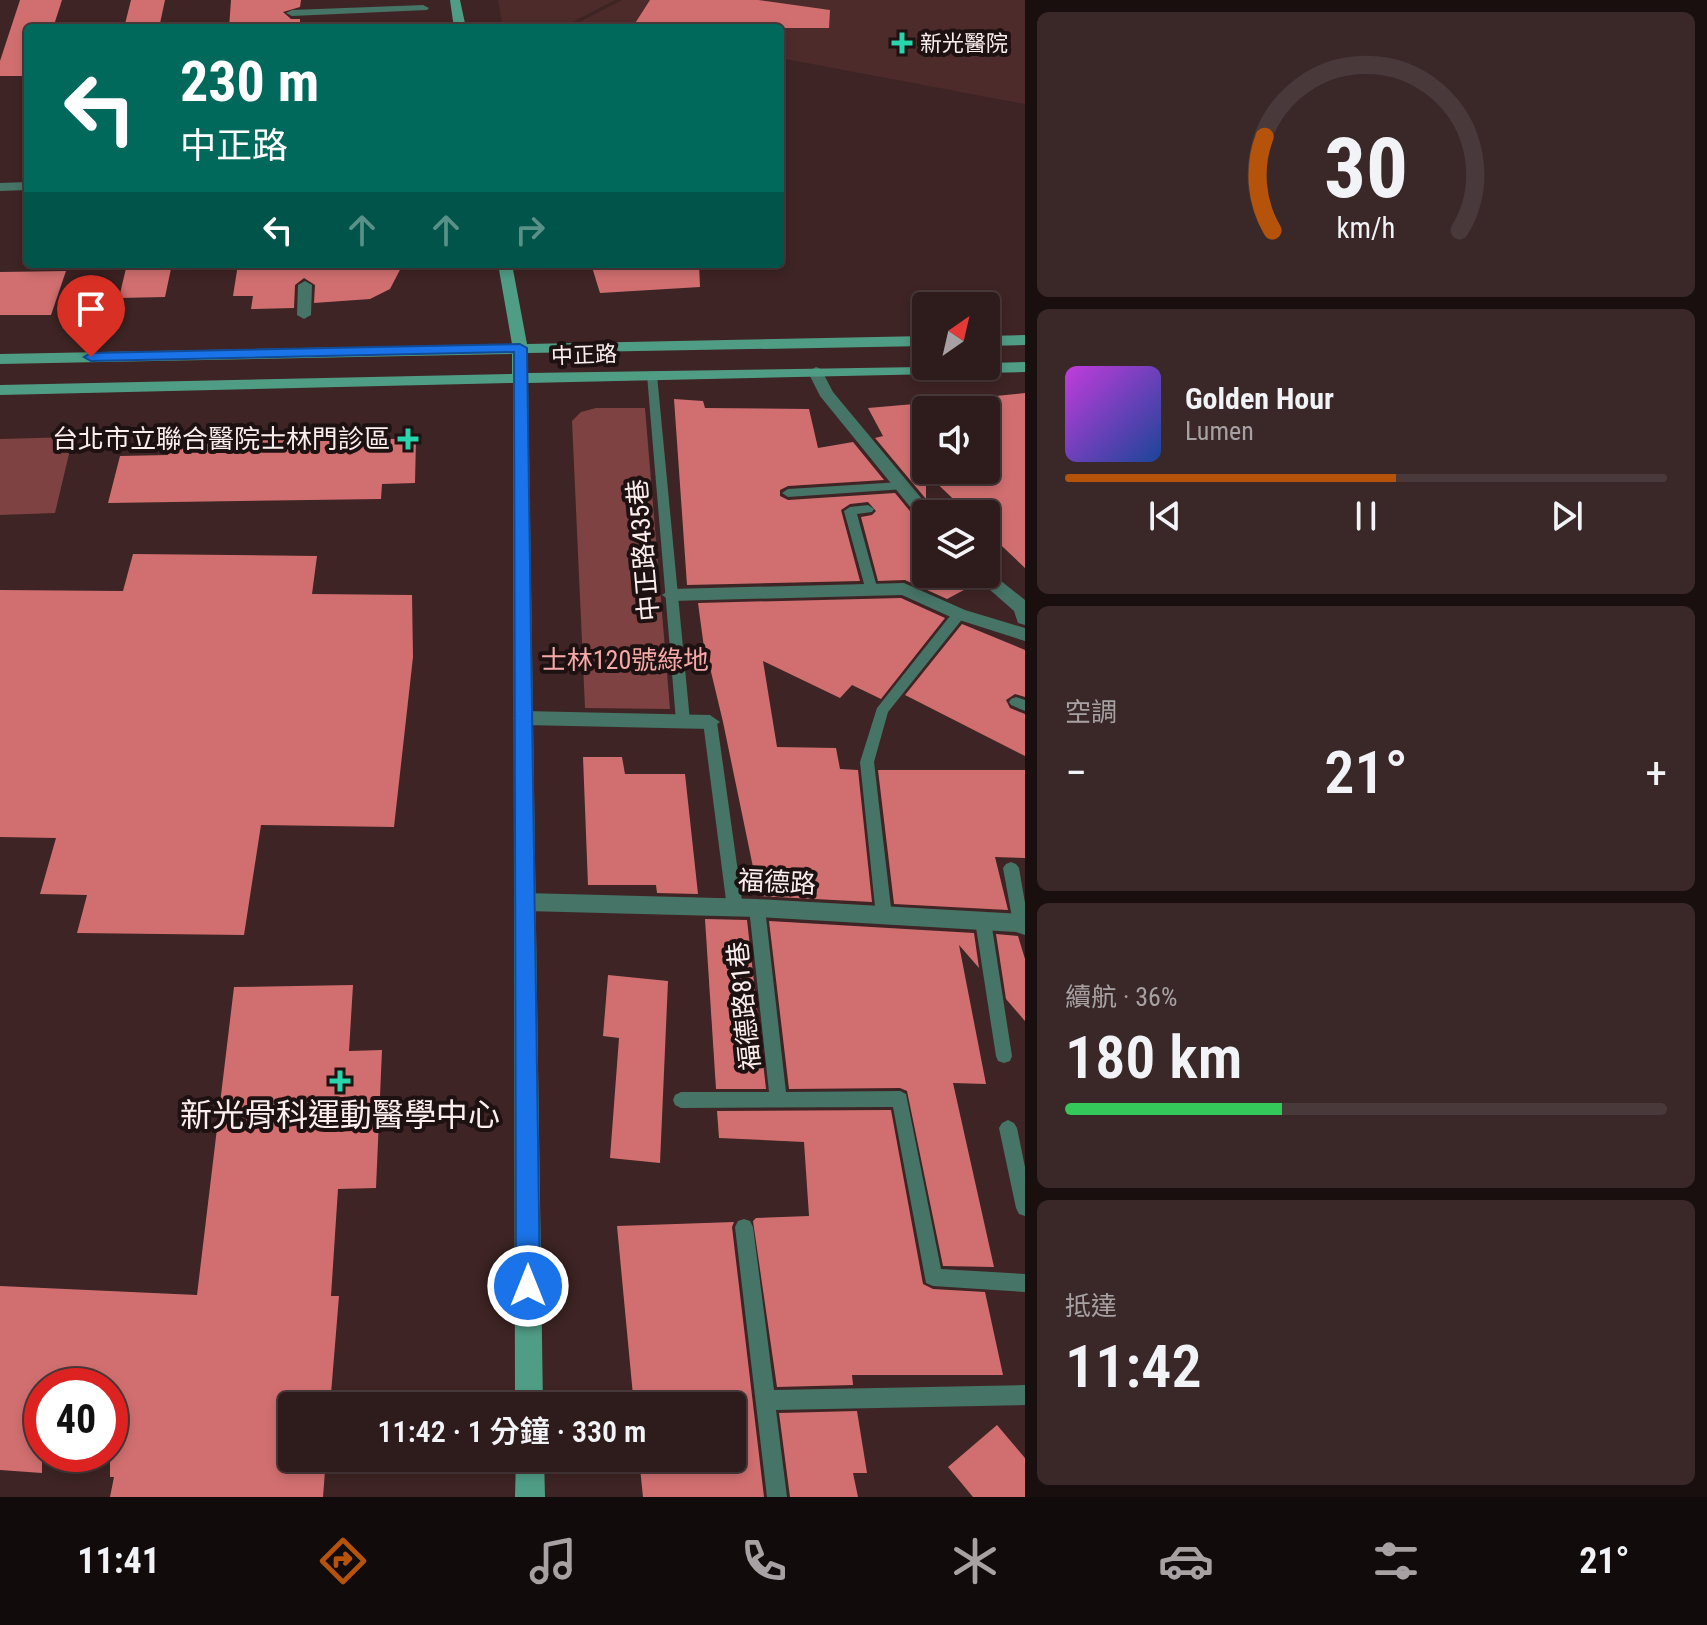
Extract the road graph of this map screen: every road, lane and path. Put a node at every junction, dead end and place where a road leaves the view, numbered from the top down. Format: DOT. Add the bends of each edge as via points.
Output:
graph roads {
  1 [pos="455,0"];
  2 [pos="423,8"];
  3 [pos="292,13"];
  4 [pos="459,24"];
  5 [pos="24,186"];
  6 [pos="0,187"];
  7 [pos="307,268"];
  8 [pos="506,268"];
  9 [pos="304,315"];
  10 [pos="1025,340"];
  11 [pos="912,341"];
  12 [pos="1000,341"];
  13 [pos="520,348"];
  14 [pos="0,359"];
  15 [pos="1025,367"];
  16 [pos="816,372"];
  17 [pos="652,375"];
  18 [pos="521,379"];
  19 [pos="0,390"];
  20 [pos="901,486"];
  21 [pos="788,493"];
  22 [pos="913,500"];
  23 [pos="868,509"];
  24 [pos="997,588"];
  25 [pos="872,591"];
  26 [pos="671,595"];
  27 [pos="1024,611"];
  28 [pos="959,614"];
  29 [pos="1025,635"];
  30 [pos="523,718"];
  31 [pos="683,721"];
  32 [pos="710,722"];
  33 [pos="1011,868"];
  34 [pos="525,902"];
  35 [pos="746,908"];
  36 [pos="884,916"];
  37 [pos="983,921"];
  38 [pos="1023,925"];
  39 [pos="1004,1056"];
  40 [pos="778,1099"];
  41 [pos="681,1100"];
  42 [pos="1025,1139"];
  43 [pos="1025,1208"];
  44 [pos="744,1227"];
  45 [pos="1025,1283"];
  46 [pos="529,1392"];
  47 [pos="1025,1395"];
  48 [pos="766,1400"];
  49 [pos="530,1472"];
  50 [pos="530,1497"];
  51 [pos="777,1497"];
  1 -- 4 [label="main road"];
  2 -- 3 [label="street"];
  5 -- 6 [label="street"];
  7 -- 9 [label="street"];
  8 -- 13 [label="main road"];
  10 -- 12 [label="main road"];
  11 -- 13 [label="main road, 中正路"];
  13 -- 14 [label="main road, 中正路"];
  13 -- 18 [label="main road"];
  15 -- 16 [label="main road, 中正路"];
  16 -- 17 [label="main road, 中正路"];
  16 -- 20 [label="street" via="826,393"];
  17 -- 18 [label="main road, 中正路"];
  17 -- 26 [label="lane, 中正路435巷"];
  18 -- 19 [label="main road, 中正路"];
  18 -- 30 [label="main road"];
  20 -- 21 [label="lane"];
  20 -- 22 [label="street"];
  23 -- 25 [label="lane" via="850,511"];
  24 -- 27 [label="street"];
  25 -- 26 [label="street"];
  25 -- 28 [label="street" via="904,589"];
  26 -- 31 [label="lane, 中正路435巷"];
  28 -- 29 [label="street"];
  28 -- 36 [label="lane" via="882,711 867,762"];
  30 -- 31 [label="street"];
  30 -- 34 [label="main road"];
  31 -- 32 [label="street"];
  32 -- 35 [label="lane, 福德路81巷"];
  33 -- 38 [label="lane"];
  34 -- 35 [label="street, 福德路"];
  34 -- 46 [label="main road"];
  35 -- 36 [label="street, 福德路"];
  35 -- 40 [label="lane, 福德路81巷"];
  36 -- 37 [label="street, 福德路"];
  37 -- 38 [label="street, 福德路"];
  37 -- 39 [label="lane"];
  40 -- 41 [label="lane"];
  40 -- 45 [label="lane" via="900,1099 933,1277"];
  42 -- 43 [label="lane" via="1008,1128"];
  44 -- 48 [label="lane"];
  47 -- 48 [label="lane"];
  48 -- 51 [label="lane"];
  49 -- 50 [label="main road"];
}
